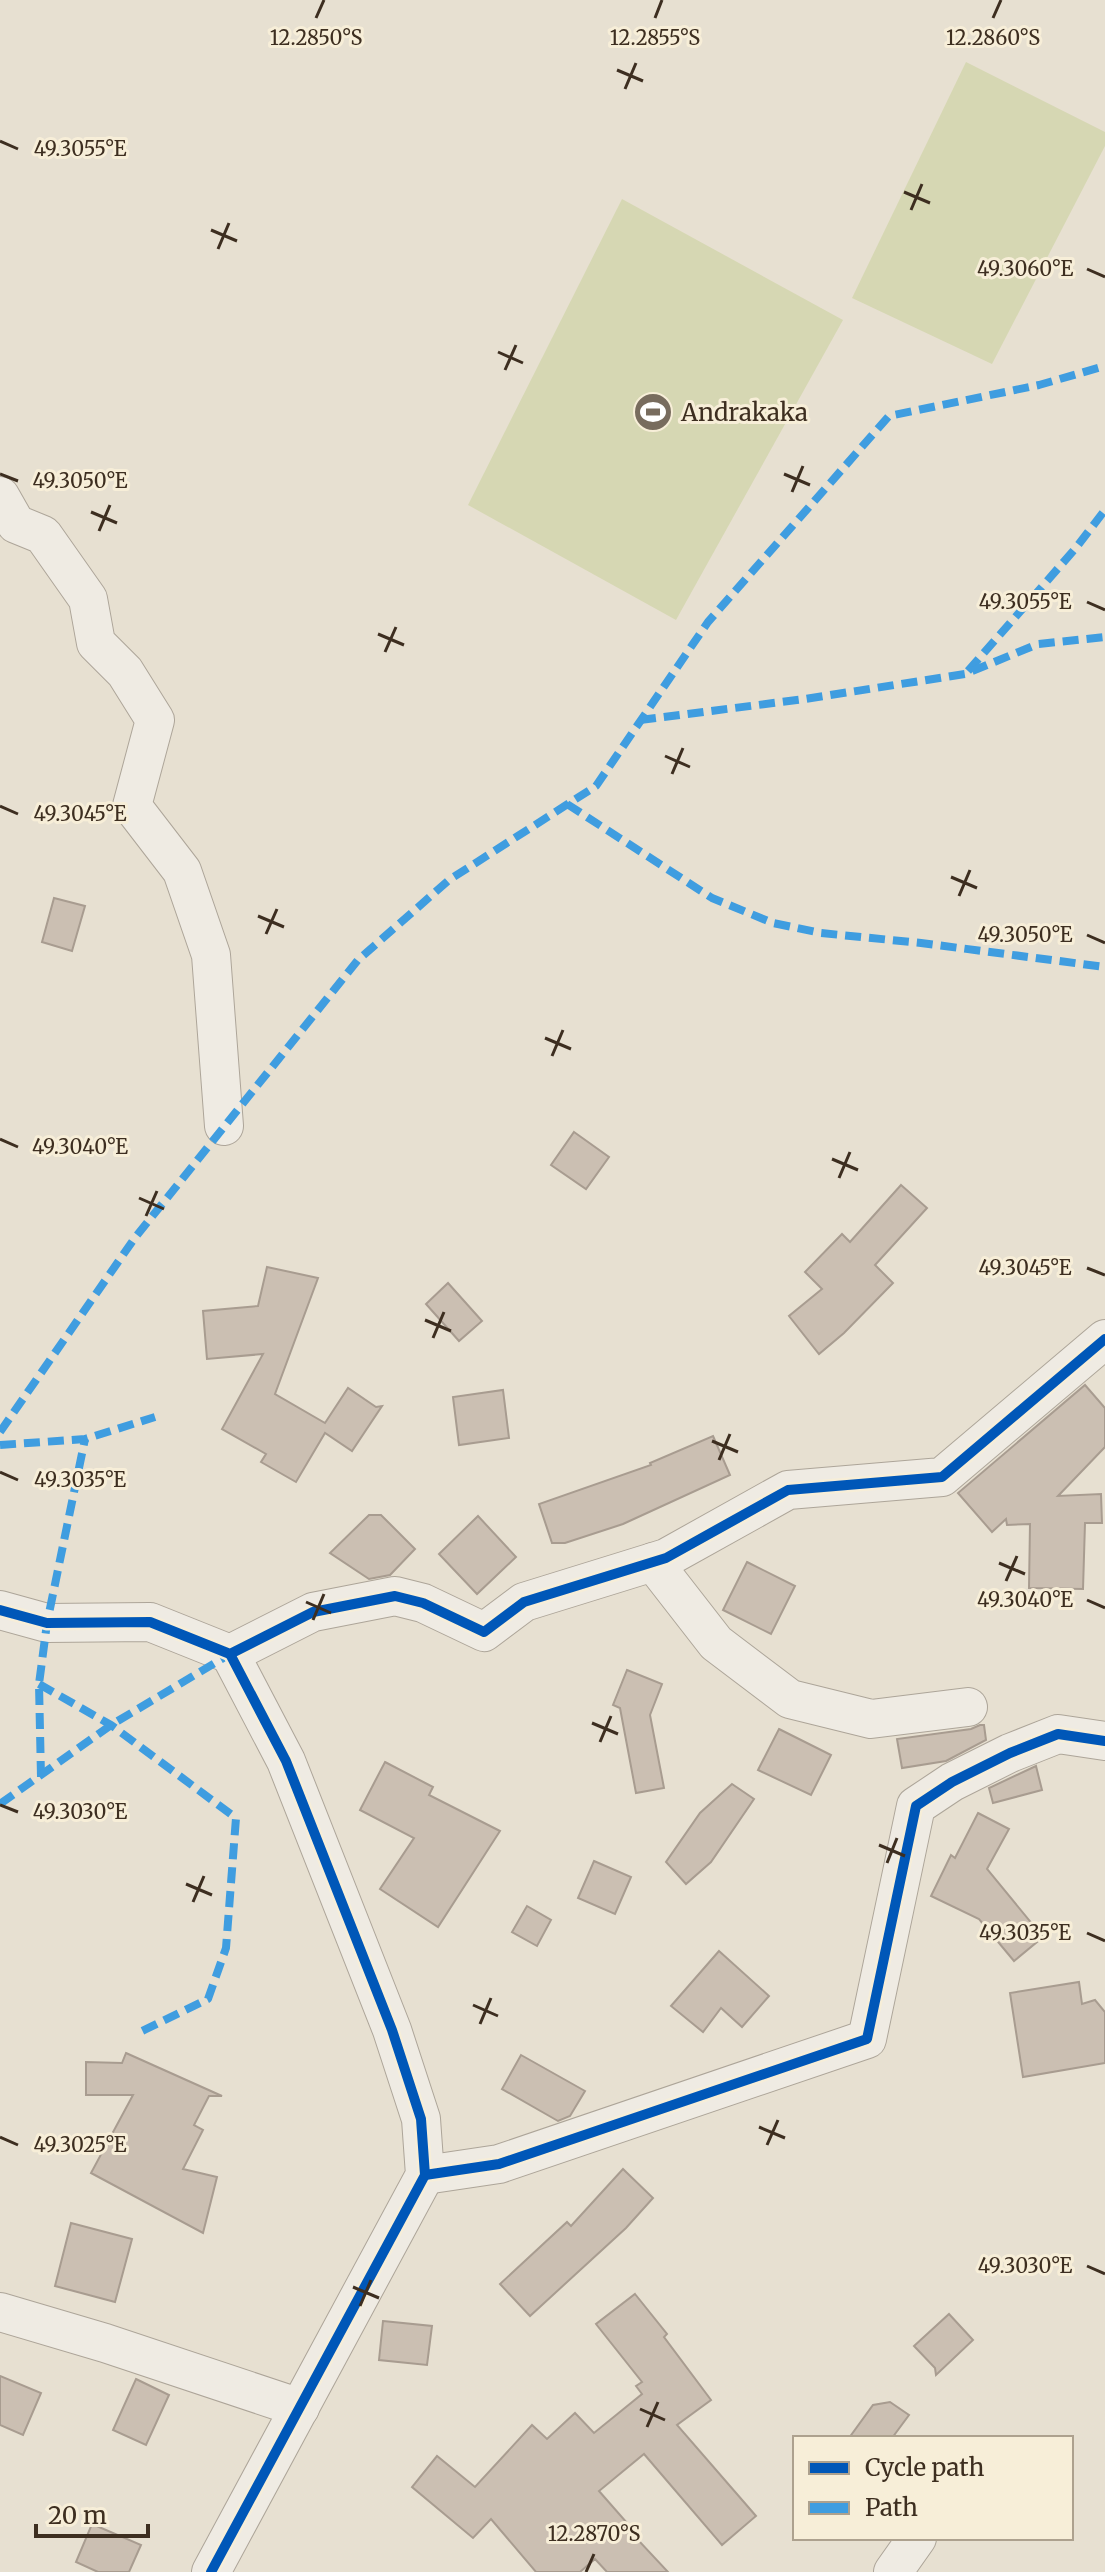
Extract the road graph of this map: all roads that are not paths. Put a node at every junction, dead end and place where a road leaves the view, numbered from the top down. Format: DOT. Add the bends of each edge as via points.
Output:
graph roads {
  1 [pos="0,496"];
  2 [pos="224,1126"];
  3 [pos="1105,1339"];
  4 [pos="653,1562"];
  5 [pos="0,1610"];
  6 [pos="230,1654"];
  7 [pos="968,1707"];
  8 [pos="1105,1741"];
  9 [pos="425,2175"];
  10 [pos="0,2312"];
  11 [pos="300,2408"];
  12 [pos="916,2540"];
  13 [pos="211,2572"];
  14 [pos="893,2572"];
  1 -- 2 [label="street" via="16,524 43,535 88,599 96,643 125,672 155,720 132,806 182,871 211,955"];
  3 -- 4 [label="street" via="942,1477 788,1490"];
  4 -- 6 [label="street" via="524,1602 484,1632 423,1603 395,1596 313,1612"];
  4 -- 7 [label="street" via="716,1643 790,1699 871,1719"];
  5 -- 6 [label="street" via="47,1623 150,1622"];
  6 -- 9 [label="street" via="286,1761 392,2030 421,2119"];
  8 -- 9 [label="street" via="1058,1734 952,1782 916,1806 867,2039 499,2164"];
  9 -- 11 [label="street"];
  10 -- 11 [label="street"];
  11 -- 13 [label="street"];
  12 -- 14 [label="street"];
}
